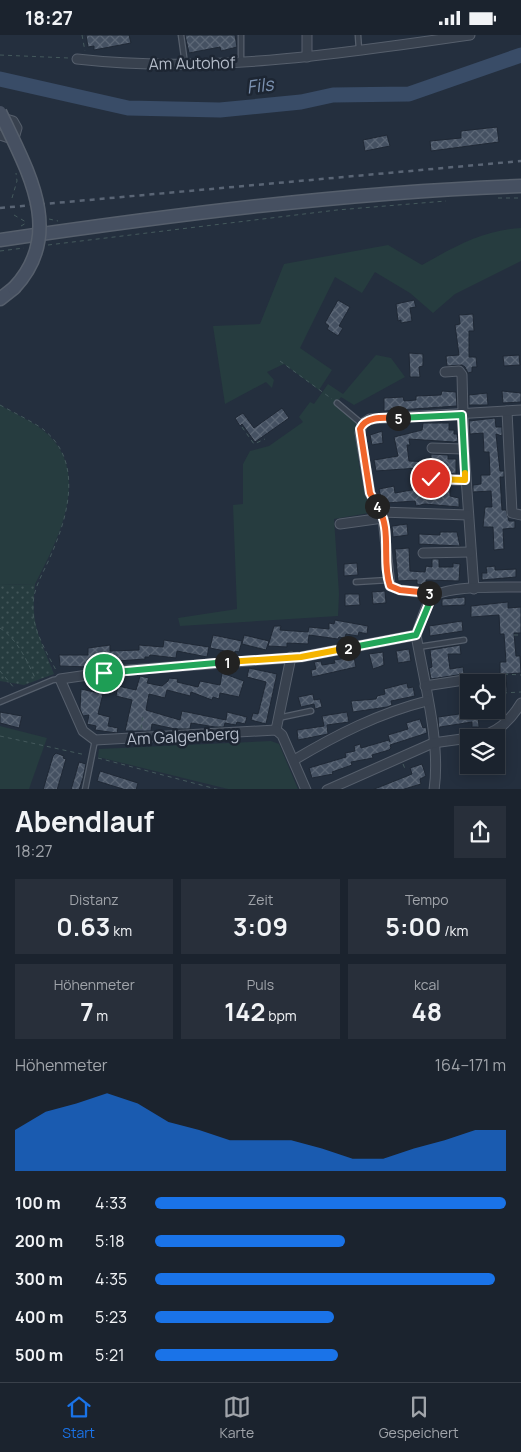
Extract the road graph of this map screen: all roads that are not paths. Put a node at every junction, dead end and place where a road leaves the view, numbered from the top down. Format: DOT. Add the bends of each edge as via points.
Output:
graph roads {
  1 [pos="181,35"];
  2 [pos="241,35"];
  3 [pos="307,35"];
  4 [pos="358,35"];
  5 [pos="470,35"];
  6 [pos="360,50"];
  7 [pos="307,57"];
  8 [pos="77,59"];
  9 [pos="241,63"];
  10 [pos="185,64"];
  11 [pos="0,118"];
  12 [pos="0,135"];
  13 [pos="521,186"];
  14 [pos="0,240"];
  15 [pos="0,299"];
  16 [pos="444,372"];
  17 [pos="337,403"];
  18 [pos="521,409"];
  19 [pos="507,411"];
  20 [pos="462,415"];
  21 [pos="362,424"];
  22 [pos="432,448"];
  23 [pos="464,449"];
  24 [pos="431,479"];
  25 [pos="465,480"];
  26 [pos="382,515"];
  27 [pos="468,515"];
  28 [pos="521,515"];
  29 [pos="340,524"];
  30 [pos="470,552"];
  31 [pos="423,553"];
  32 [pos="388,580"];
  33 [pos="356,582"];
  34 [pos="521,587"];
  35 [pos="474,589"];
  36 [pos="436,594"];
  37 [pos="416,635"];
  38 [pos="464,640"];
  39 [pos="418,647"];
  40 [pos="291,657"];
  41 [pos="60,679"];
  42 [pos="460,681"];
  43 [pos="424,686"];
  44 [pos="427,701"];
  45 [pos="0,702"];
  46 [pos="521,703"];
  47 [pos="310,711"];
  48 [pos="278,718"];
  49 [pos="499,729"];
  50 [pos="276,730"];
  51 [pos="460,739"];
  52 [pos="95,740"];
  53 [pos="434,743"];
  54 [pos="294,760"];
  55 [pos="86,789"];
  56 [pos="306,789"];
  57 [pos="327,789"];
  58 [pos="434,789"];
  1 -- 10 [label="lane"];
  2 -- 9 [label="lane"];
  3 -- 7 [label="street"];
  4 -- 6 [label="lane"];
  5 -- 6 [label="street, Am Autohof"];
  6 -- 7 [label="street, Am Autohof"];
  7 -- 9 [label="street, Am Autohof"];
  8 -- 10 [label="street, Am Autohof" via="148,65"];
  9 -- 10 [label="street, Am Autohof"];
  11 -- 12 [label="street" via="13,121 17,128 9,139"];
  11 -- 15 [label="main road, bridge" via="36,197 40,218 40,242 34,264 14,289"];
  13 -- 14 [label="main road" via="443,188 288,203"];
  16 -- 20 [label="street" via="461,373"];
  17 -- 21 [label="lane"];
  18 -- 19 [label="street"];
  19 -- 20 [label="street"];
  19 -- 28 [label="street" via="512,513"];
  20 -- 21 [label="street" via="370,419"];
  20 -- 23 [label="street"];
  21 -- 26 [label="street" via="360,433 370,493"];
  22 -- 23 [label="street"];
  23 -- 25 [label="street"];
  24 -- 25 [label="street"];
  25 -- 27 [label="street"];
  26 -- 27 [label="street"];
  26 -- 29 [label="street"];
  26 -- 32 [label="street"];
  27 -- 30 [label="street"];
  30 -- 31 [label="street"];
  30 -- 35 [label="street"];
  32 -- 33 [label="lane"];
  32 -- 36 [label="street" via="394,589"];
  34 -- 35 [label="street"];
  35 -- 36 [label="street"];
  36 -- 37 [label="street"];
  37 -- 39 [label="street"];
  37 -- 40 [label="street"];
  38 -- 39 [label="lane"];
  39 -- 43 [label="street"];
  40 -- 41 [label="street" via="116,671"];
  40 -- 48 [label="street"];
  41 -- 45 [label="lane"];
  41 -- 52 [label="street" via="83,731"];
  42 -- 43 [label="street"];
  43 -- 44 [label="street"];
  44 -- 53 [label="street"];
  44 -- 54 [label="street" via="400,708 346,731"];
  46 -- 49 [label="street"];
  47 -- 48 [label="lane"];
  48 -- 50 [label="street"];
  50 -- 52 [label="street, Am Galgenberg"];
  50 -- 54 [label="street" via="282,735"];
  51 -- 53 [label="street"];
  52 -- 55 [label="lane"];
  53 -- 57 [label="street"];
  53 -- 58 [label="street"];
  54 -- 56 [label="street"];
}
